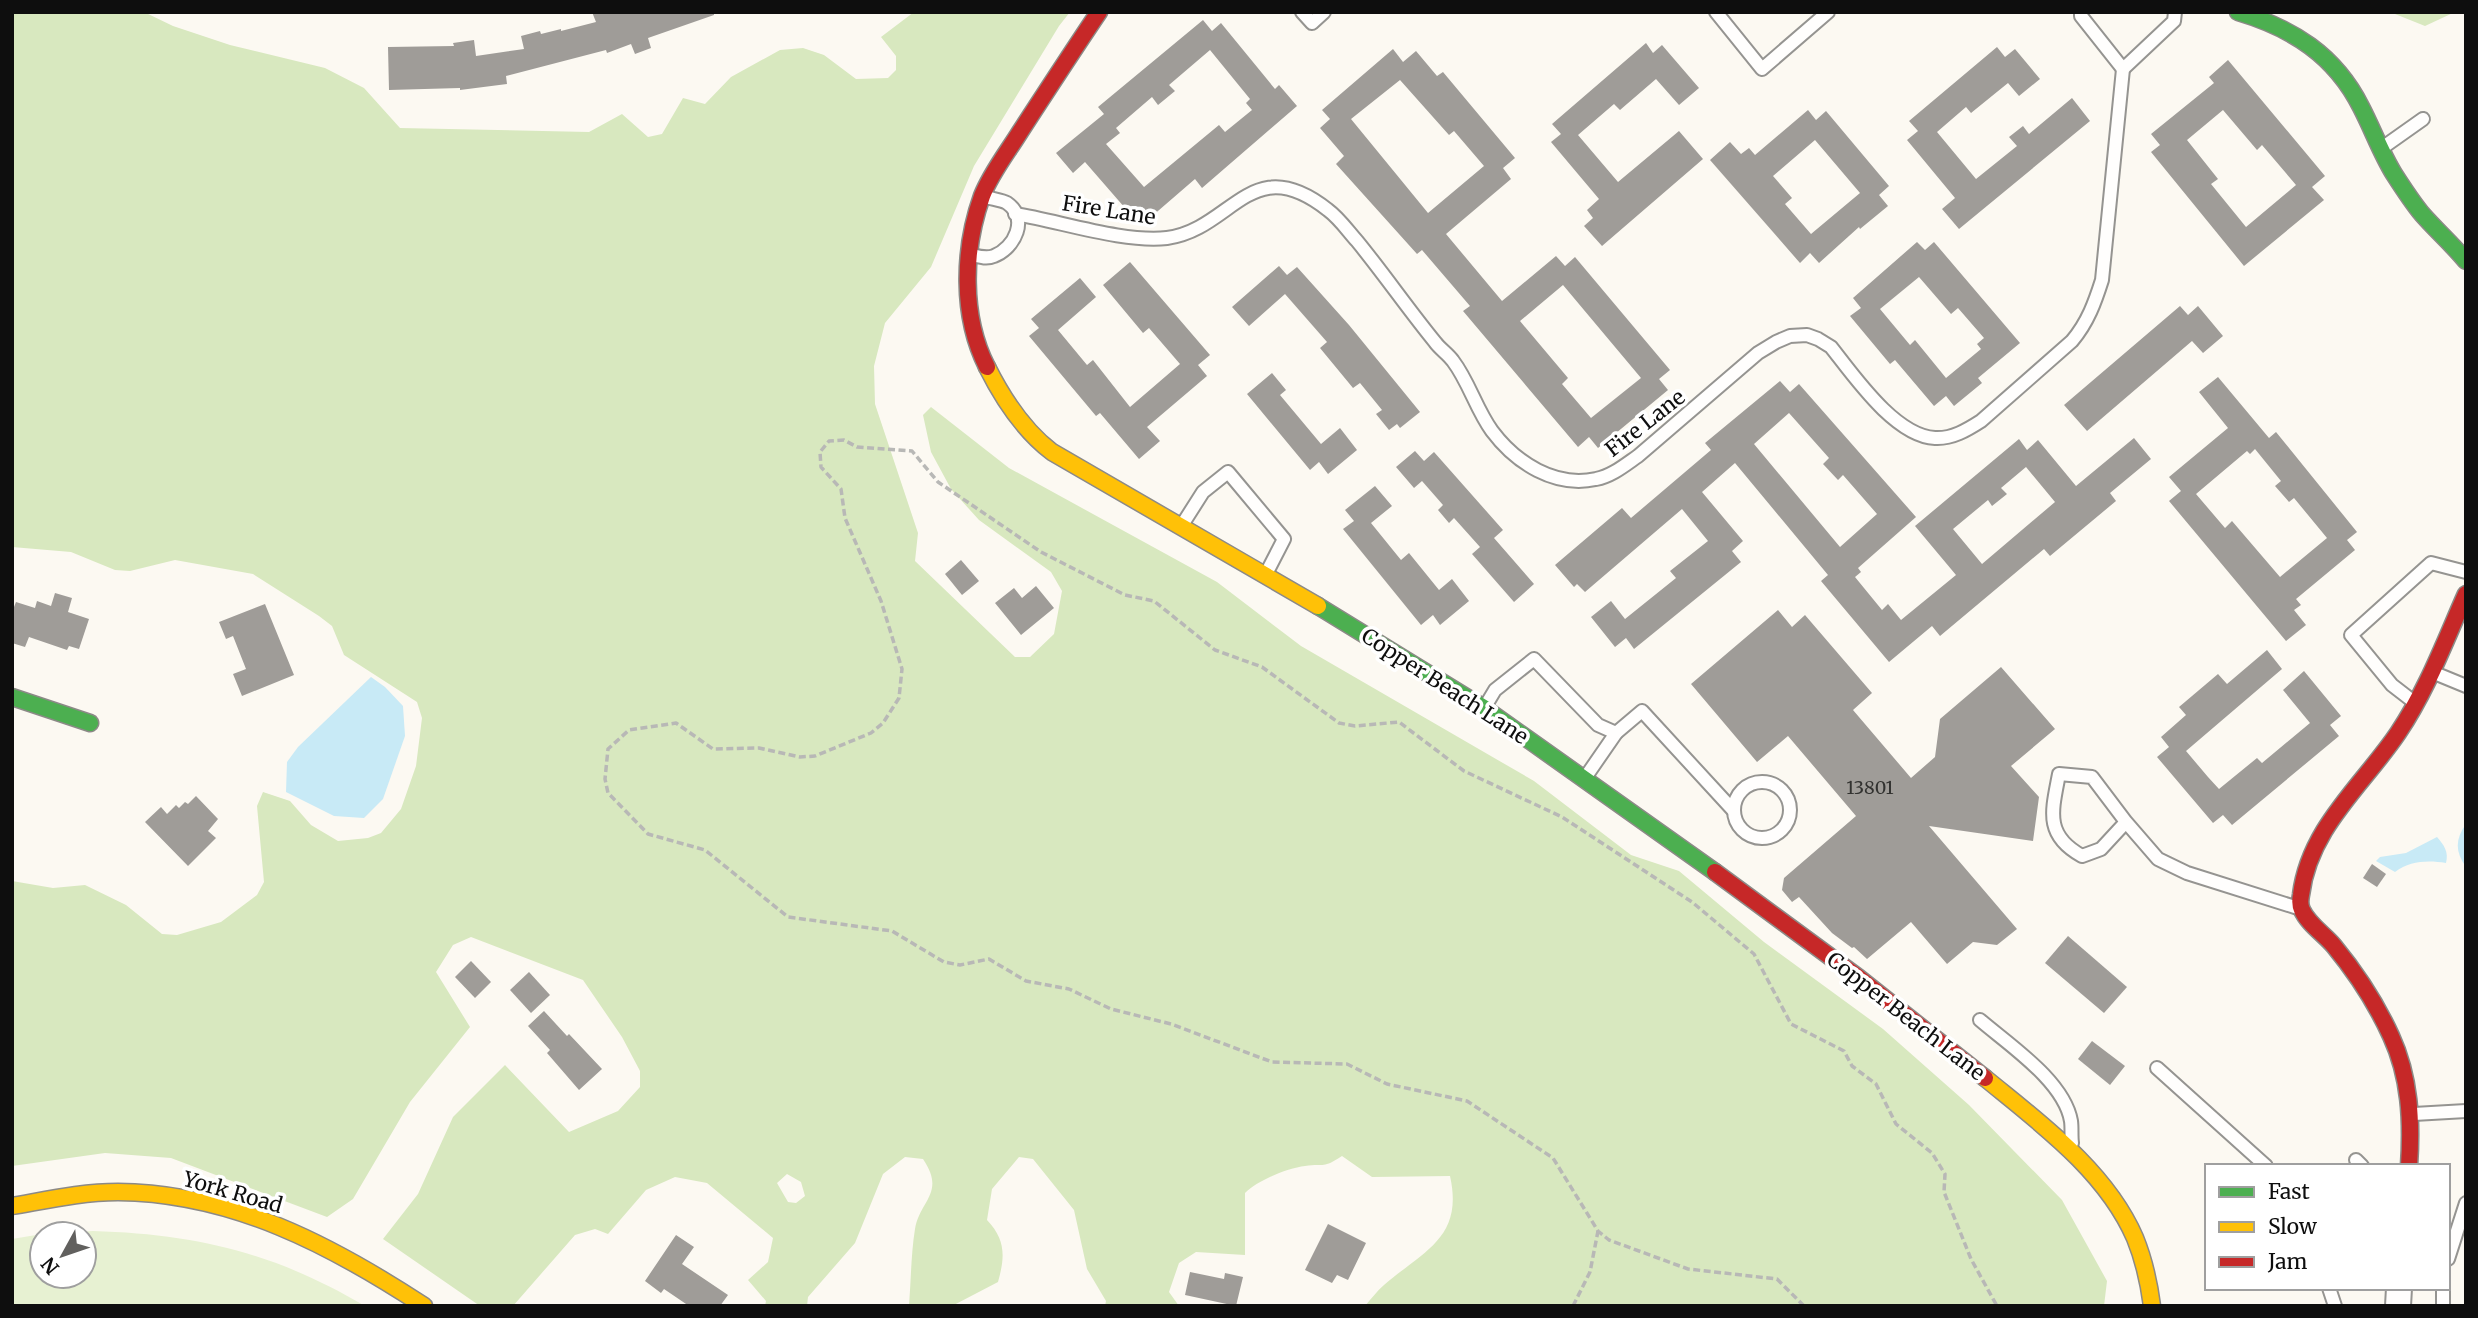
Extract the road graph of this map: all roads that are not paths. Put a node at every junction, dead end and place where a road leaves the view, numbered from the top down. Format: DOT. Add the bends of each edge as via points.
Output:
graph roads {
  1 [pos="1099,12"];
  2 [pos="1302,12"];
  3 [pos="1324,12"];
  4 [pos="1716,12"];
  5 [pos="1828,12"];
  6 [pos="2081,12"];
  7 [pos="2175,12"];
  8 [pos="2238,12"];
  9 [pos="2123,69"];
  10 [pos="2423,118"];
  11 [pos="2379,150"];
  12 [pos="982,196"];
  13 [pos="1015,214"];
  14 [pos="969,255"];
  15 [pos="2466,261"];
  16 [pos="1180,527"];
  17 [pos="2466,572"];
  18 [pos="1265,576"];
  19 [pos="2466,594"];
  20 [pos="2432,672"];
  21 [pos="2466,686"];
  22 [pos="12,696"];
  23 [pos="2415,702"];
  24 [pos="1483,710"];
  25 [pos="90,723"];
  26 [pos="1616,733"];
  27 [pos="1584,778"];
  28 [pos="1734,810"];
  29 [pos="2126,822"];
  30 [pos="2302,910"];
  31 [pos="1980,1020"];
  32 [pos="2157,1068"];
  33 [pos="2466,1111"];
  34 [pos="2412,1114"];
  35 [pos="2072,1152"];
  36 [pos="2264,1164"];
  37 [pos="2409,1164"];
  38 [pos="2466,1203"];
  39 [pos="12,1206"];
  40 [pos="2450,1253"];
  41 [pos="424,1306"];
  42 [pos="2152,1306"];
  1 -- 12 [label="street, Copper Beach Lane"];
  2 -- 3 [label="lane" via="1312,23"];
  4 -- 5 [label="lane" via="1762,69"];
  6 -- 9 [label="lane"];
  7 -- 9 [label="lane" via="2174,21"];
  8 -- 11 [label="street" via="2269,20 2324,56 2360,106"];
  9 -- 13 [label="lane, Fire Lane" via="2102,280 2094,306 2072,341 1981,421 1938,439 1900,424 1831,347 1807,335 1790,336 1758,354 1616,471 1599,479 1560,479 1530,467 1505,446 1452,360 1332,212 1309,195 1265,188 1242,197 1187,233 1167,238 1118,235"];
  10 -- 11 [label="lane"];
  11 -- 15 [label="street" via="2421,213"];
  12 -- 13 [label="lane, Fire Lane" via="1007,203"];
  12 -- 14 [label="street, Copper Beach Lane"];
  13 -- 14 [label="lane" via="1016,239 1004,250 985,258"];
  14 -- 16 [label="street, Copper Beach Lane" via="967,291 975,336 988,372 1011,411 1044,446 1067,462"];
  16 -- 18 [label="street, Copper Beach Lane"];
  16 -- 18 [label="lane" via="1203,492 1228,472 1284,539"];
  17 -- 23 [label="lane" via="2431,563 2351,635 2392,685"];
  18 -- 24 [label="street, Copper Beach Lane"];
  19 -- 20 [label="street"];
  20 -- 21 [label="lane"];
  20 -- 23 [label="street"];
  22 -- 25 [label="street"];
  23 -- 30 [label="street" via="2398,733 2321,832 2306,866"];
  24 -- 26 [label="lane" via="1495,690 1534,659 1598,725"];
  24 -- 27 [label="street, Copper Beach Lane"];
  26 -- 27 [label="lane"];
  26 -- 28 [label="lane" via="1642,711"];
  27 -- 35 [label="street, Copper Beach Lane" via="1877,991"];
  28 -- 28 [label="lane" via="1739,827 1763,839 1780,832 1790,808 1775,785 1756,783 1740,792"];
  29 -- 29 [label="lane" via="2101,849 2082,856 2066,847 2056,832 2052,811 2059,774 2092,777"];
  29 -- 30 [label="lane" via="2158,859 2187,873"];
  30 -- 34 [label="street" via="2345,960 2385,1023 2408,1086"];
  31 -- 35 [label="lane" via="2041,1072 2061,1097 2071,1120"];
  32 -- 36 [label="lane"];
  33 -- 34 [label="lane"];
  34 -- 37 [label="street"];
  35 -- 42 [label="street, Copper Beach Lane" via="2117,1206 2138,1240"];
  38 -- 40 [label="lane"];
  39 -- 41 [label="street, York Road" via="117,1192 222,1206 324,1246"];
}
